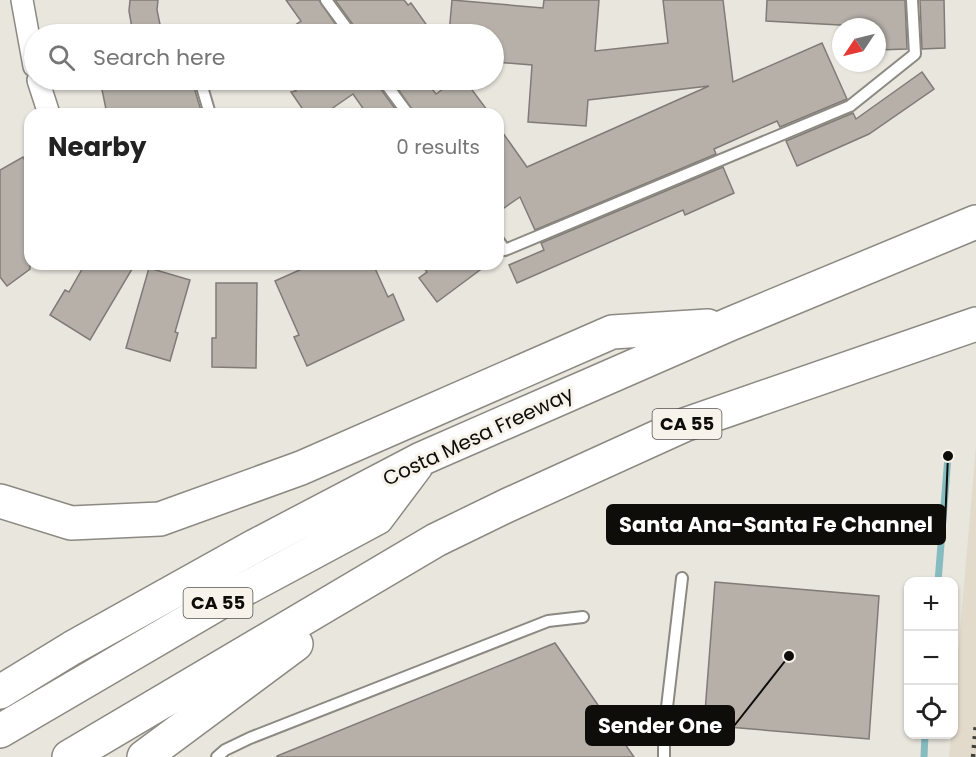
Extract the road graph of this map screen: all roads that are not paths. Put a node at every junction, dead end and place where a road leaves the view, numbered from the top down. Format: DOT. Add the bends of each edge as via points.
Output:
graph roads {
  1 [pos="22,0"];
  2 [pos="326,0"];
  3 [pos="912,0"];
  4 [pos="26,24"];
  5 [pos="344,24"];
  6 [pos="41,90"];
  7 [pos="203,90"];
  8 [pos="390,90"];
  9 [pos="47,108"];
  10 [pos="208,108"];
  11 [pos="404,108"];
  12 [pos="966,226"];
  13 [pos="504,249"];
  14 [pos="730,324"];
  15 [pos="962,329"];
  16 [pos="421,459"];
  17 [pos="0,501"];
  18 [pos="436,540"];
  19 [pos="682,578"];
  20 [pos="583,617"];
  21 [pos="0,692"];
  22 [pos="0,731"];
  23 [pos="69,757"];
  24 [pos="144,757"];
  25 [pos="217,757"];
  26 [pos="664,757"];
  1 -- 4 [label="street"];
  2 -- 5 [label="lane"];
  3 -- 13 [label="lane" via="915,54 850,106"];
  6 -- 9 [label="street"];
  7 -- 10 [label="lane"];
  8 -- 11 [label="lane"];
  12 -- 14 [label="highway, Costa Mesa Freeway / CA 55"];
  14 -- 16 [label="highway, Costa Mesa Freeway / CA 55"];
  14 -- 17 [label="highway" via="612,332 302,468 160,519 71,523"];
  15 -- 18 [label="highway, CA 55" via="684,425"];
  16 -- 21 [label="highway, Costa Mesa Freeway / CA 55" via="235,557"];
  16 -- 22 [label="highway, CA 55" via="377,518 224,600"];
  18 -- 23 [label="highway, CA 55"];
  18 -- 24 [label="highway"];
  19 -- 26 [label="lane"];
  20 -- 25 [label="lane" via="548,621 250,738"];
}
